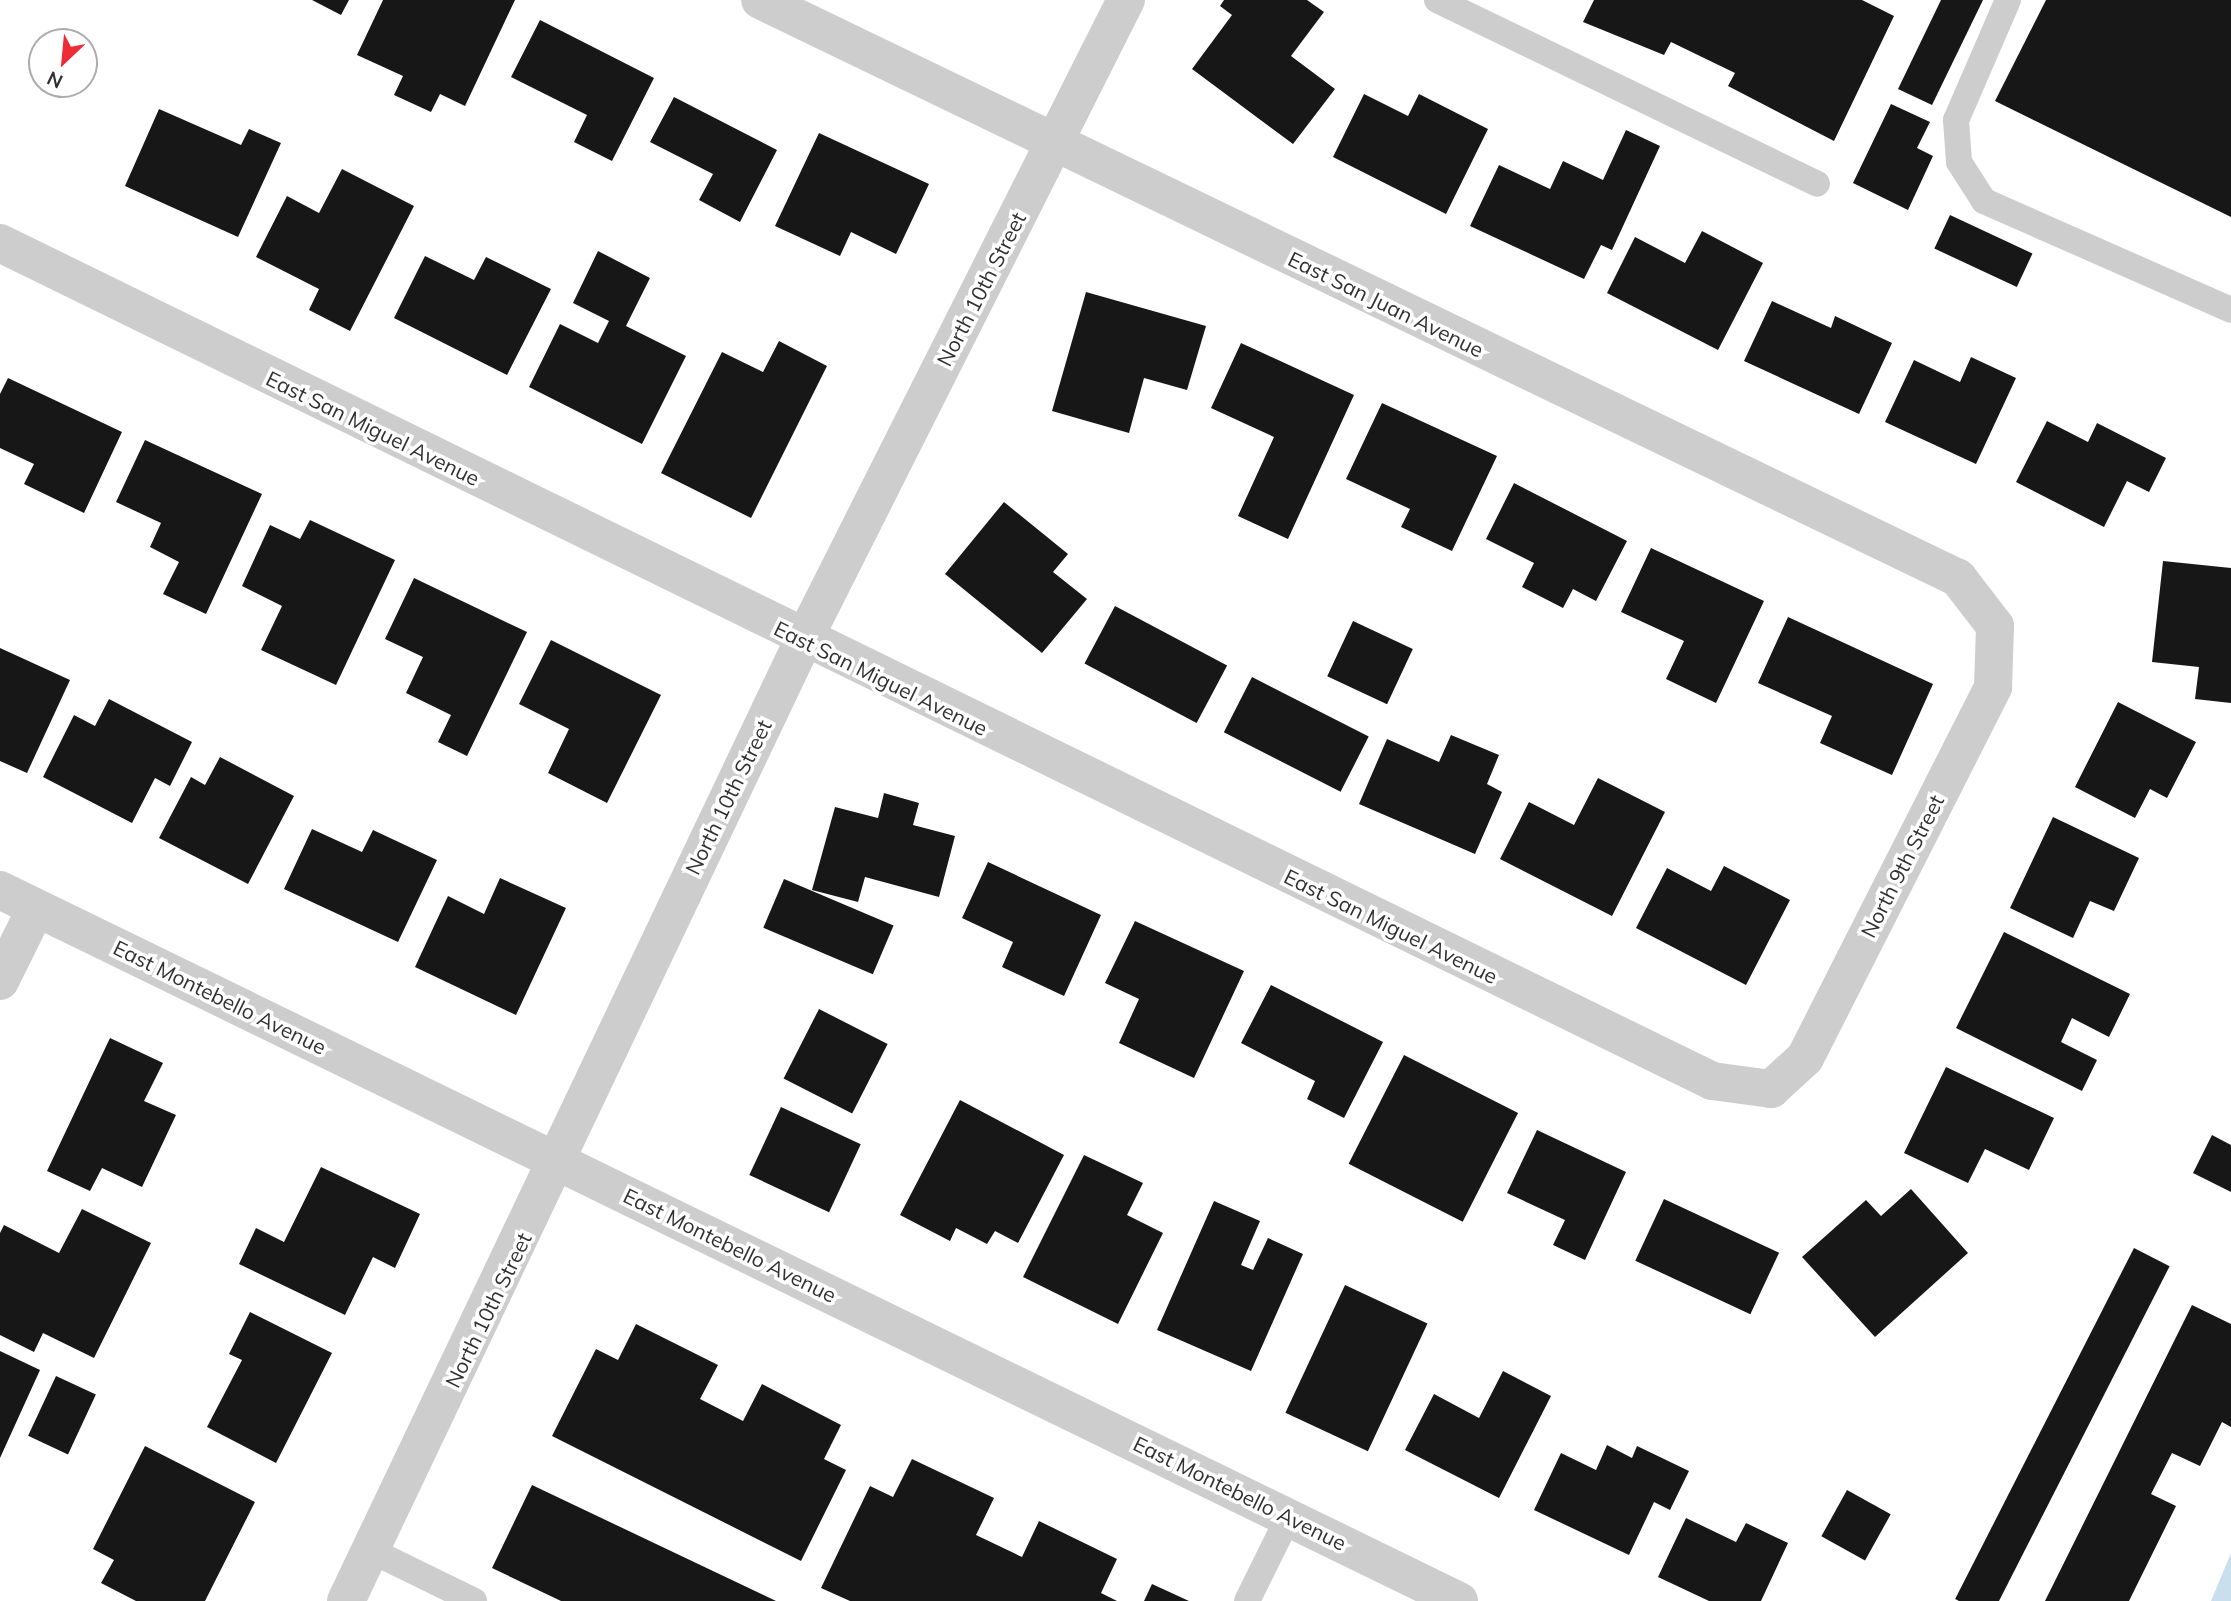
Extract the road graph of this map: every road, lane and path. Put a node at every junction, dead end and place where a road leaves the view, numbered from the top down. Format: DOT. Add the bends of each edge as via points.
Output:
graph roads {
  1 [pos="760,0"];
  2 [pos="1126,0"];
  3 [pos="1437,0"];
  4 [pos="2008,0"];
  5 [pos="1054,144"];
  6 [pos="1817,184"];
  7 [pos="0,243"];
  8 [pos="2231,310"];
  9 [pos="1995,626"];
  10 [pos="803,641"];
  11 [pos="0,890"];
  12 [pos="36,908"];
  13 [pos="0,981"];
  14 [pos="1771,1089"];
  15 [pos="552,1158"];
  16 [pos="1288,1517"];
  17 [pos="370,1550"];
  18 [pos="1448,1599"];
  19 [pos="346,1601"];
  20 [pos="474,1601"];
  21 [pos="1247,1601"];
  1 -- 5 [label="street, East San Juan Avenue"];
  2 -- 5 [label="street, North 10th Street"];
  3 -- 6 [label="lane"];
  4 -- 8 [label="lane" via="1956,120 1959,162 1984,201"];
  5 -- 9 [label="street, East San Juan Avenue" via="1958,578"];
  5 -- 10 [label="street, North 10th Street"];
  7 -- 10 [label="street, East San Miguel Avenue"];
  9 -- 14 [label="street, North 9th Street" via="1993,687 1805,1058"];
  10 -- 14 [label="street, East San Miguel Avenue" via="1712,1081"];
  10 -- 15 [label="street, North 10th Street"];
  11 -- 12 [label="street, East Montebello Avenue"];
  12 -- 13 [label="street"];
  12 -- 15 [label="street, East Montebello Avenue"];
  15 -- 16 [label="street, East Montebello Avenue"];
  15 -- 17 [label="street, North 10th Street" via="527,1231"];
  16 -- 18 [label="street, East Montebello Avenue"];
  16 -- 21 [label="lane"];
  17 -- 19 [label="street, North 10th Street"];
  17 -- 20 [label="lane"];
}
